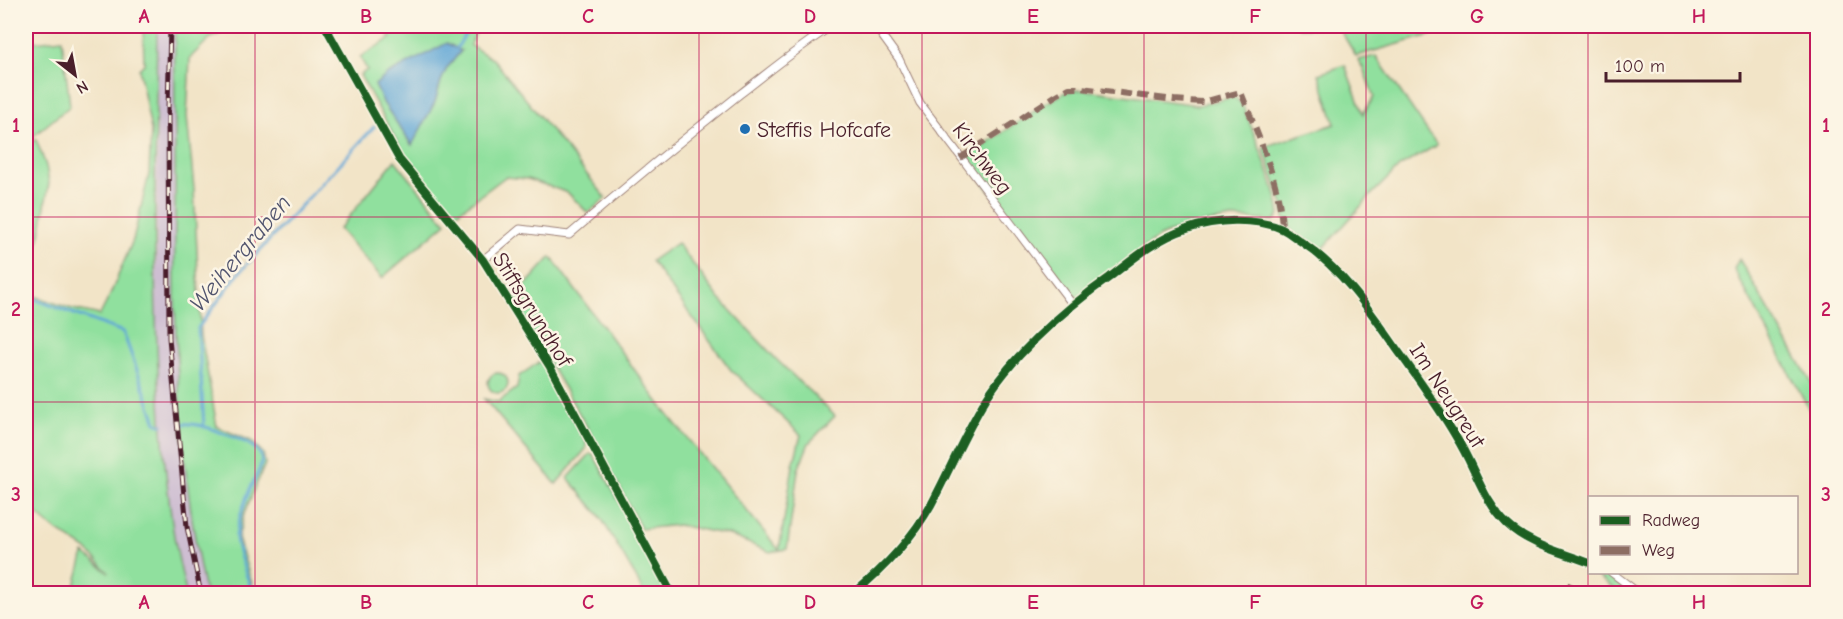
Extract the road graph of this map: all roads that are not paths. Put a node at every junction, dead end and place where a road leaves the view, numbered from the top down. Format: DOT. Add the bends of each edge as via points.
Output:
graph roads {
  1 [pos="325,26"];
  2 [pos="832,26"];
  3 [pos="875,26"];
  4 [pos="483,260"];
  5 [pos="1073,305"];
  6 [pos="1588,561"];
  7 [pos="1612,574"];
  8 [pos="672,594"];
  9 [pos="853,594"];
  10 [pos="1640,594"];
  1 -- 4 [label="street, Stiftsgrundhof" via="399,159"];
  2 -- 4 [label="street, Stiftsgrundhof" via="699,126 569,235 520,229"];
  3 -- 5 [label="street, Kirchweg" via="899,58 920,103"];
  4 -- 8 [label="street, Stiftsgrundhof" via="550,367"];
  5 -- 6 [label="street, Im Neugreut" via="1137,256 1186,229 1235,221 1282,229 1315,251 1351,287 1386,333 1461,443 1498,515 1527,538"];
  5 -- 9 [label="street" via="1006,370 930,507 904,544"];
  7 -- 10 [label="street"];
}
